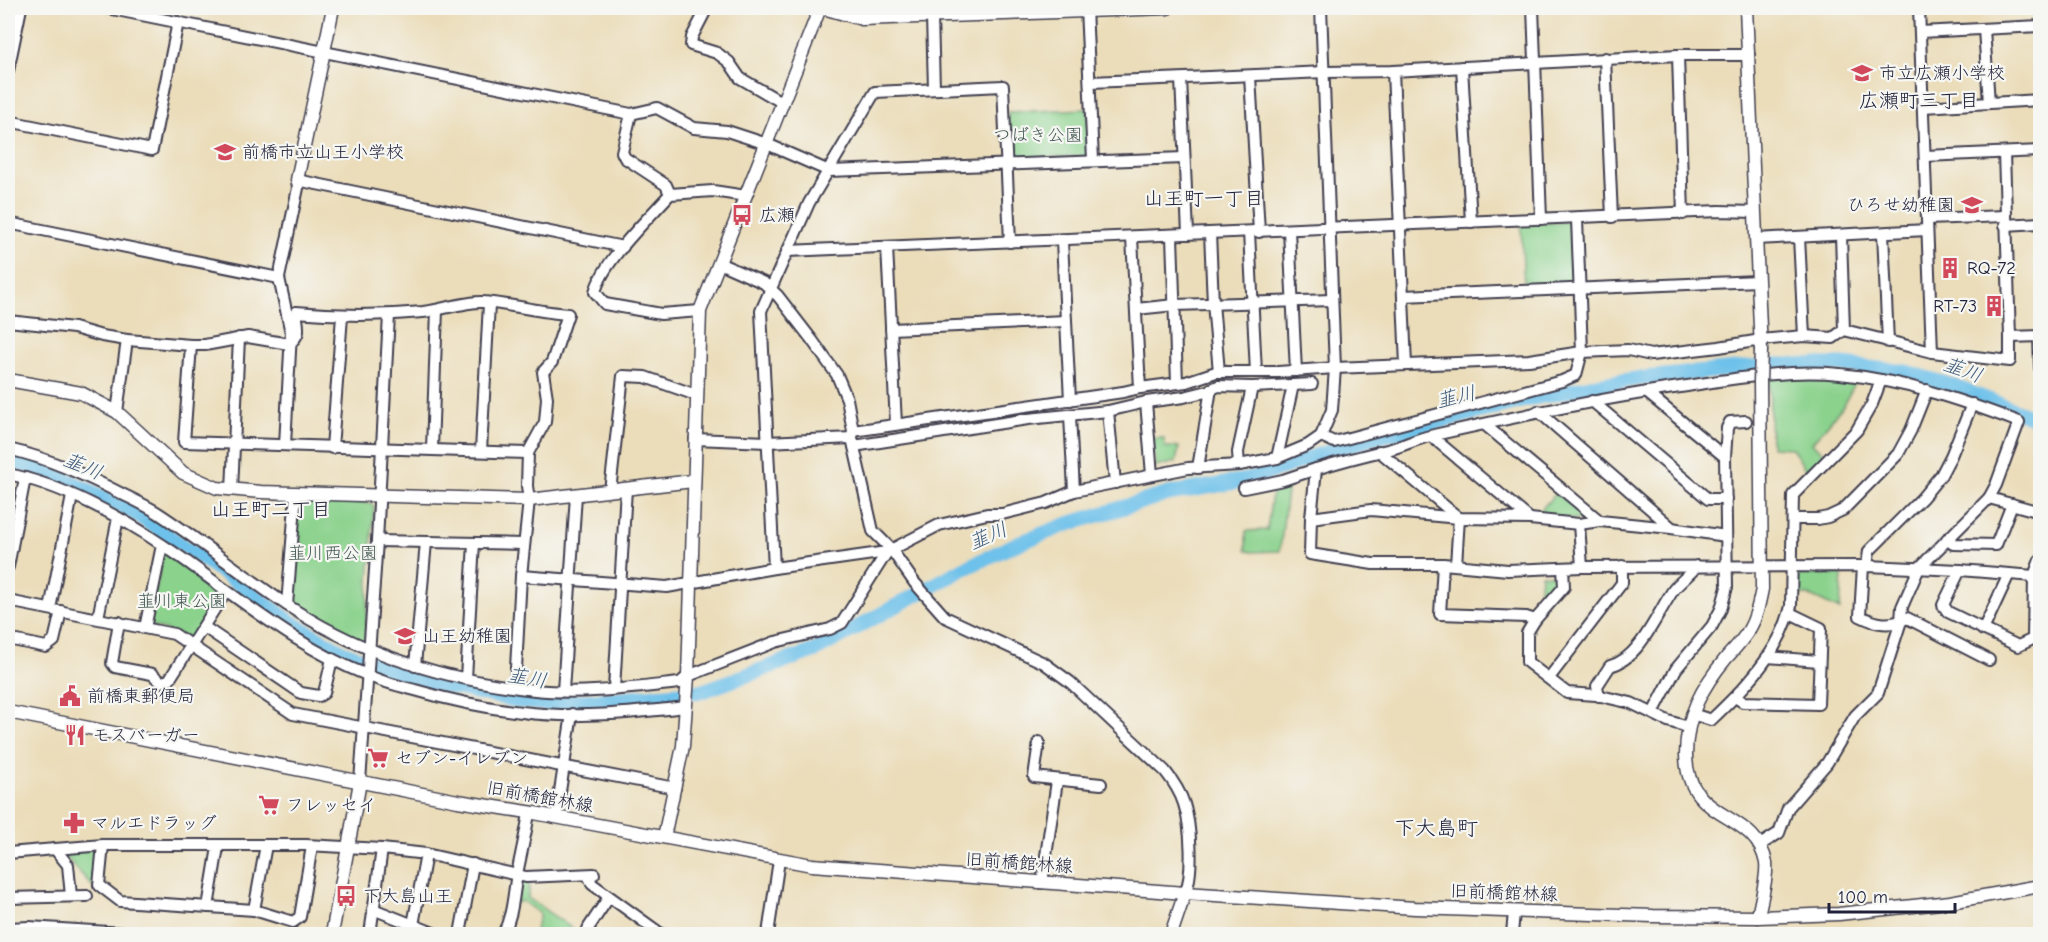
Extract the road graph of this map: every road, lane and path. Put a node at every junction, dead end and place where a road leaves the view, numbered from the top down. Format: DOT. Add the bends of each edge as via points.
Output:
graph roads {
  1 [pos="21,8"];
  2 [pos="107,8"];
  3 [pos="333,8"];
  4 [pos="707,8"];
  5 [pos="822,8"];
  6 [pos="1168,8"];
  7 [pos="1321,8"];
  8 [pos="1533,8"];
  9 [pos="1746,8"];
  10 [pos="1919,8"];
  11 [pos="1086,9"];
  12 [pos="934,12"];
  13 [pos="178,22"];
  14 [pos="2040,26"];
  15 [pos="1984,29"];
  16 [pos="1920,32"];
  17 [pos="324,51"];
  18 [pos="1678,55"];
  19 [pos="1749,55"];
  20 [pos="1605,58"];
  21 [pos="1535,62"];
  22 [pos="1462,67"];
  23 [pos="8,71"];
  24 [pos="1393,71"];
  25 [pos="1325,72"];
  26 [pos="1250,76"];
  27 [pos="1181,79"];
  28 [pos="1091,82"];
  29 [pos="934,88"];
  30 [pos="2040,100"];
  31 [pos="783,103"];
  32 [pos="1989,103"];
  33 [pos="1923,107"];
  34 [pos="631,114"];
  35 [pos="8,121"];
  36 [pos="767,144"];
  37 [pos="2040,151"];
  38 [pos="2004,153"];
  39 [pos="1925,156"];
  40 [pos="1184,158"];
  41 [pos="1093,160"];
  42 [pos="1005,163"];
  43 [pos="829,171"];
  44 [pos="297,180"];
  45 [pos="670,194"];
  46 [pos="746,196"];
  47 [pos="1755,212"];
  48 [pos="1683,214"];
  49 [pos="1612,217"];
  50 [pos="1541,219"];
  51 [pos="1577,219"];
  52 [pos="1927,219"];
  53 [pos="2005,220"];
  54 [pos="1471,222"];
  55 [pos="8,223"];
  56 [pos="2040,223"];
  57 [pos="1401,226"];
  58 [pos="1330,229"];
  59 [pos="1288,230"];
  60 [pos="1927,230"];
  61 [pos="1254,232"];
  62 [pos="1210,233"];
  63 [pos="1883,233"];
  64 [pos="1188,234"];
  65 [pos="1841,235"];
  66 [pos="1172,236"];
  67 [pos="1799,237"];
  68 [pos="1132,238"];
  69 [pos="1756,239"];
  70 [pos="1062,241"];
  71 [pos="1010,242"];
  72 [pos="623,247"];
  73 [pos="887,247"];
  74 [pos="787,251"];
  75 [pos="719,263"];
  76 [pos="279,278"];
  77 [pos="1758,281"];
  78 [pos="1579,288"];
  79 [pos="770,289"];
  80 [pos="1403,296"];
  81 [pos="1332,300"];
  82 [pos="1292,301"];
  83 [pos="1253,302"];
  84 [pos="1213,303"];
  85 [pos="489,304"];
  86 [pos="1175,304"];
  87 [pos="1136,309"];
  88 [pos="437,310"];
  89 [pos="700,310"];
  90 [pos="389,315"];
  91 [pos="342,316"];
  92 [pos="8,321"];
  93 [pos="1066,321"];
  94 [pos="891,329"];
  95 [pos="1844,330"];
  96 [pos="1804,336"];
  97 [pos="2040,336"];
  98 [pos="2010,337"];
  99 [pos="239,338"];
  100 [pos="127,340"];
  101 [pos="1888,342"];
  102 [pos="289,344"];
  103 [pos="191,345"];
  104 [pos="1761,345"];
  105 [pos="1582,352"];
  106 [pos="1932,352"];
  107 [pos="1406,365"];
  108 [pos="1335,368"];
  109 [pos="2040,368"];
  110 [pos="1296,371"];
  111 [pos="1219,372"];
  112 [pos="1256,372"];
  113 [pos="1881,380"];
  114 [pos="8,381"];
  115 [pos="1178,383"];
  116 [pos="1312,384"];
  117 [pos="1293,385"];
  118 [pos="1252,387"];
  119 [pos="1140,388"];
  120 [pos="1211,389"];
  121 [pos="1927,390"];
  122 [pos="1646,392"];
  123 [pos="696,395"];
  124 [pos="1070,400"];
  125 [pos="1592,401"];
  126 [pos="1146,402"];
  127 [pos="1972,404"];
  128 [pos="1108,411"];
  129 [pos="1538,411"];
  130 [pos="117,412"];
  131 [pos="1070,416"];
  132 [pos="1746,421"];
  133 [pos="896,424"];
  134 [pos="1485,425"];
  135 [pos="1321,436"];
  136 [pos="1431,436"];
  137 [pos="853,438"];
  138 [pos="695,439"];
  139 [pos="766,442"];
  140 [pos="235,444"];
  141 [pos="285,445"];
  142 [pos="332,448"];
  143 [pos="382,448"];
  144 [pos="8,449"];
  145 [pos="432,449"];
  146 [pos="481,451"];
  147 [pos="1379,451"];
  148 [pos="528,453"];
  149 [pos="1725,457"];
  150 [pos="1277,458"];
  151 [pos="1239,465"];
  152 [pos="1198,468"];
  153 [pos="1316,469"];
  154 [pos="8,474"];
  155 [pos="1152,476"];
  156 [pos="25,478"];
  157 [pos="693,481"];
  158 [pos="1115,483"];
  159 [pos="1244,488"];
  160 [pos="626,489"];
  161 [pos="232,490"];
  162 [pos="610,491"];
  163 [pos="1074,491"];
  164 [pos="296,493"];
  165 [pos="576,495"];
  166 [pos="72,496"];
  167 [pos="379,496"];
  168 [pos="1989,498"];
  169 [pos="1726,499"];
  170 [pos="529,500"];
  171 [pos="2012,504"];
  172 [pos="2040,512"];
  173 [pos="118,518"];
  174 [pos="1311,518"];
  175 [pos="1459,518"];
  176 [pos="1530,519"];
  177 [pos="1793,519"];
  178 [pos="1600,521"];
  179 [pos="1579,524"];
  180 [pos="1671,528"];
  181 [pos="1726,536"];
  182 [pos="1947,539"];
  183 [pos="377,541"];
  184 [pos="426,542"];
  185 [pos="474,543"];
  186 [pos="162,544"];
  187 [pos="524,544"];
  188 [pos="889,551"];
  189 [pos="2040,560"];
  190 [pos="1443,564"];
  191 [pos="1456,565"];
  192 [pos="1622,566"];
  193 [pos="1697,566"];
  194 [pos="1727,566"];
  195 [pos="1761,566"];
  196 [pos="1865,566"];
  197 [pos="8,567"];
  198 [pos="1582,567"];
  199 [pos="1793,567"];
  200 [pos="774,568"];
  201 [pos="1563,568"];
  202 [pos="1919,568"];
  203 [pos="1960,570"];
  204 [pos="2009,574"];
  205 [pos="521,576"];
  206 [pos="2034,576"];
  207 [pos="570,579"];
  208 [pos="620,583"];
  209 [pos="690,583"];
  210 [pos="226,591"];
  211 [pos="8,602"];
  212 [pos="287,605"];
  213 [pos="55,610"];
  214 [pos="1790,613"];
  215 [pos="98,618"];
  216 [pos="1535,620"];
  217 [pos="1901,621"];
  218 [pos="120,622"];
  219 [pos="204,627"];
  220 [pos="145,628"];
  221 [pos="1983,630"];
  222 [pos="8,639"];
  223 [pos="192,645"];
  224 [pos="369,653"];
  225 [pos="1767,657"];
  226 [pos="332,659"];
  227 [pos="1989,660"];
  228 [pos="1819,661"];
  229 [pos="416,666"];
  230 [pos="367,672"];
  231 [pos="466,678"];
  232 [pos="1549,678"];
  233 [pos="687,681"];
  234 [pos="516,687"];
  235 [pos="614,689"];
  236 [pos="563,691"];
  237 [pos="1599,696"];
  238 [pos="1735,697"];
  239 [pos="685,705"];
  240 [pos="8,712"];
  241 [pos="1653,712"];
  242 [pos="572,714"];
  243 [pos="1692,714"];
  244 [pos="1688,726"];
  245 [pos="362,727"];
  246 [pos="1039,742"];
  247 [pos="564,766"];
  248 [pos="1057,781"];
  249 [pos="360,782"];
  250 [pos="1101,784"];
  251 [pos="675,788"];
  252 [pos="529,813"];
  253 [pos="556,817"];
  254 [pos="664,837"];
  255 [pos="103,845"];
  256 [pos="266,845"];
  257 [pos="312,846"];
  258 [pos="1760,846"];
  259 [pos="218,847"];
  260 [pos="347,847"];
  261 [pos="55,849"];
  262 [pos="382,849"];
  263 [pos="8,853"];
  264 [pos="426,854"];
  265 [pos="779,860"];
  266 [pos="473,864"];
  267 [pos="517,875"];
  268 [pos="1042,883"];
  269 [pos="2040,886"];
  270 [pos="1185,893"];
  271 [pos="71,896"];
  272 [pos="87,896"];
  273 [pos="609,897"];
  274 [pos="8,898"];
  275 [pos="208,907"];
  276 [pos="373,909"];
  277 [pos="254,910"];
  278 [pos="1514,912"];
  279 [pos="1758,917"];
  280 [pos="414,925"];
  281 [pos="8,928"];
  282 [pos="141,934"];
  283 [pos="332,934"];
  284 [pos="369,934"];
  285 [pos="436,934"];
  286 [pos="460,934"];
  287 [pos="502,934"];
  288 [pos="586,934"];
  289 [pos="661,934"];
  290 [pos="768,934"];
  291 [pos="1171,934"];
  292 [pos="1512,934"];
  1 -- 23 [label="street"];
  2 -- 13 [label="street"];
  3 -- 17 [label="street"];
  4 -- 31 [label="street" via="691,45 717,53 745,82"];
  5 -- 12 [label="street" via="862,19"];
  5 -- 31 [label="street"];
  6 -- 11 [label="street"];
  7 -- 25 [label="street"];
  8 -- 21 [label="street"];
  9 -- 19 [label="street"];
  10 -- 16 [label="street"];
  11 -- 12 [label="street"];
  11 -- 28 [label="street"];
  12 -- 29 [label="street"];
  13 -- 17 [label="street"];
  13 -- 35 [label="street" via="152,150"];
  14 -- 15 [label="street"];
  15 -- 16 [label="street"];
  15 -- 32 [label="street"];
  16 -- 33 [label="street"];
  17 -- 34 [label="street"];
  17 -- 44 [label="street"];
  18 -- 19 [label="street"];
  18 -- 20 [label="street"];
  18 -- 48 [label="street"];
  19 -- 47 [label="street"];
  20 -- 21 [label="street"];
  20 -- 49 [label="street"];
  21 -- 22 [label="street"];
  21 -- 50 [label="street"];
  22 -- 24 [label="street"];
  22 -- 54 [label="street"];
  24 -- 25 [label="street"];
  24 -- 57 [label="street"];
  25 -- 26 [label="street"];
  25 -- 58 [label="street"];
  26 -- 27 [label="street"];
  26 -- 61 [label="street"];
  27 -- 28 [label="street"];
  27 -- 40 [label="street"];
  28 -- 41 [label="street"];
  29 -- 42 [label="street" via="1003,86"];
  29 -- 43 [label="street" via="875,92"];
  30 -- 32 [label="street"];
  31 -- 36 [label="street"];
  32 -- 33 [label="street"];
  33 -- 39 [label="street"];
  34 -- 36 [label="street" via="657,108 694,128 726,131"];
  34 -- 45 [label="street" via="622,152 666,185"];
  36 -- 43 [label="street"];
  36 -- 46 [label="street"];
  37 -- 38 [label="street"];
  38 -- 39 [label="street"];
  38 -- 53 [label="street"];
  39 -- 52 [label="street"];
  40 -- 41 [label="street"];
  40 -- 64 [label="street"];
  41 -- 42 [label="street"];
  42 -- 43 [label="street"];
  42 -- 71 [label="street"];
  43 -- 74 [label="street"];
  44 -- 72 [label="street"];
  44 -- 76 [label="street"];
  45 -- 46 [label="street" via="713,191"];
  45 -- 72 [label="street"];
  46 -- 75 [label="street"];
  47 -- 48 [label="street"];
  47 -- 69 [label="street"];
  48 -- 49 [label="street"];
  49 -- 51 [label="street"];
  50 -- 51 [label="street"];
  50 -- 54 [label="street"];
  51 -- 78 [label="street"];
  52 -- 53 [label="street"];
  52 -- 60 [label="street"];
  53 -- 56 [label="street"];
  53 -- 98 [label="street"];
  54 -- 57 [label="street"];
  55 -- 76 [label="street"];
  57 -- 58 [label="street"];
  57 -- 80 [label="street"];
  58 -- 59 [label="street"];
  58 -- 81 [label="street"];
  59 -- 61 [label="street"];
  59 -- 82 [label="street"];
  60 -- 63 [label="street"];
  60 -- 106 [label="street"];
  61 -- 62 [label="street"];
  61 -- 83 [label="street"];
  62 -- 64 [label="street"];
  62 -- 84 [label="street"];
  63 -- 65 [label="street"];
  63 -- 101 [label="street"];
  64 -- 66 [label="street"];
  65 -- 67 [label="street"];
  65 -- 95 [label="street"];
  66 -- 68 [label="street"];
  66 -- 86 [label="street"];
  67 -- 69 [label="street"];
  67 -- 96 [label="street"];
  68 -- 70 [label="street"];
  68 -- 87 [label="street"];
  69 -- 77 [label="street"];
  70 -- 71 [label="street"];
  70 -- 93 [label="street"];
  71 -- 73 [label="street"];
  72 -- 89 [label="street" via="598,282 595,292 605,304 661,314"];
  73 -- 74 [label="street"];
  73 -- 94 [label="street"];
  74 -- 79 [label="street"];
  75 -- 79 [label="street"];
  75 -- 89 [label="street"];
  76 -- 102 [label="street" via="291,333"];
  77 -- 78 [label="street"];
  77 -- 104 [label="street"];
  78 -- 80 [label="street"];
  78 -- 105 [label="street"];
  79 -- 137 [label="street" via="837,375 847,399"];
  79 -- 139 [label="street" via="761,310"];
  80 -- 107 [label="street"];
  81 -- 82 [label="street"];
  81 -- 108 [label="street"];
  82 -- 83 [label="street"];
  82 -- 110 [label="street"];
  83 -- 84 [label="street"];
  83 -- 112 [label="street"];
  84 -- 86 [label="street"];
  84 -- 111 [label="street"];
  85 -- 88 [label="street"];
  85 -- 146 [label="street"];
  85 -- 148 [label="street" via="568,314 552,362 543,372 545,422"];
  86 -- 87 [label="street"];
  86 -- 115 [label="street"];
  87 -- 119 [label="street"];
  88 -- 90 [label="street"];
  88 -- 145 [label="street"];
  89 -- 123 [label="street"];
  90 -- 91 [label="street"];
  90 -- 143 [label="street"];
  91 -- 102 [label="street" via="296,312 299,333"];
  91 -- 142 [label="street"];
  92 -- 100 [label="street" via="74,328"];
  93 -- 94 [label="street"];
  93 -- 124 [label="street"];
  94 -- 133 [label="street"];
  95 -- 96 [label="street" via="1833,338"];
  95 -- 101 [label="street"];
  96 -- 104 [label="street"];
  97 -- 98 [label="street"];
  97 -- 109 [label="street"];
  98 -- 106 [label="street" via="2010,361"];
  99 -- 102 [label="street"];
  99 -- 103 [label="street"];
  99 -- 140 [label="street"];
  100 -- 103 [label="street"];
  100 -- 130 [label="street"];
  101 -- 106 [label="street"];
  102 -- 141 [label="street"];
  103 -- 140 [label="street" via="184,442"];
  104 -- 105 [label="street" via="1651,355 1628,350"];
  104 -- 195 [label="street, bridge"];
  105 -- 107 [label="street" via="1529,360"];
  105 -- 135 [label="street" via="1576,375 1562,381 1334,442"];
  107 -- 108 [label="street"];
  108 -- 110 [label="street"];
  108 -- 135 [label="street" via="1332,410"];
  110 -- 112 [label="street"];
  111 -- 112 [label="street"];
  111 -- 115 [label="street"];
  113 -- 121 [label="street"];
  113 -- 122 [label="street" via="1839,374 1776,373"];
  113 -- 177 [label="street" via="1857,430 1793,495"];
  114 -- 130 [label="street" via="81,393"];
  115 -- 119 [label="street"];
  116 -- 117 [label="street"];
  117 -- 118 [label="street"];
  117 -- 150 [label="street"];
  118 -- 120 [label="street"];
  118 -- 151 [label="street" via="1238,452"];
  119 -- 124 [label="street"];
  120 -- 126 [label="street"];
  120 -- 152 [label="street"];
  121 -- 127 [label="street"];
  121 -- 177 [label="street" via="1898,454 1843,510 1818,519"];
  122 -- 125 [label="street"];
  122 -- 149 [label="street"];
  123 -- 138 [label="street"];
  123 -- 162 [label="street" via="645,377 622,376"];
  124 -- 133 [label="street"];
  125 -- 129 [label="street"];
  125 -- 169 [label="street" via="1708,499"];
  126 -- 128 [label="street"];
  126 -- 155 [label="street"];
  127 -- 168 [label="street" via="2019,422"];
  127 -- 196 [label="street" via="1941,475 1869,551"];
  128 -- 131 [label="street"];
  128 -- 158 [label="street"];
  129 -- 134 [label="street"];
  129 -- 180 [label="street"];
  130 -- 161 [label="street" via="183,473"];
  131 -- 137 [label="street"];
  131 -- 163 [label="street"];
  132 -- 149 [label="street" via="1730,422"];
  133 -- 137 [label="street"];
  134 -- 136 [label="street"];
  134 -- 178 [label="street"];
  135 -- 150 [label="street"];
  136 -- 147 [label="street"];
  136 -- 176 [label="street"];
  137 -- 139 [label="street"];
  137 -- 188 [label="street" via="873,531"];
  138 -- 139 [label="street"];
  138 -- 157 [label="street"];
  139 -- 200 [label="street"];
  140 -- 141 [label="street"];
  140 -- 161 [label="street"];
  141 -- 142 [label="street"];
  142 -- 143 [label="street"];
  143 -- 145 [label="street"];
  143 -- 167 [label="street"];
  144 -- 212 [label="street" via="67,467 157,512"];
  145 -- 146 [label="street"];
  146 -- 148 [label="street"];
  147 -- 153 [label="street"];
  147 -- 175 [label="street"];
  148 -- 170 [label="street"];
  149 -- 169 [label="street"];
  150 -- 151 [label="street"];
  151 -- 152 [label="street"];
  152 -- 155 [label="street"];
  153 -- 159 [label="street"];
  153 -- 174 [label="street"];
  154 -- 156 [label="street"];
  155 -- 158 [label="street"];
  156 -- 166 [label="street"];
  156 -- 197 [label="street"];
  157 -- 160 [label="street"];
  157 -- 209 [label="street"];
  158 -- 163 [label="street"];
  160 -- 162 [label="street"];
  160 -- 208 [label="street"];
  161 -- 164 [label="street"];
  162 -- 165 [label="street"];
  163 -- 188 [label="street" via="1035,506 939,525"];
  164 -- 167 [label="street"];
  164 -- 212 [label="street"];
  165 -- 170 [label="street"];
  165 -- 207 [label="street"];
  166 -- 173 [label="street"];
  166 -- 213 [label="street"];
  167 -- 170 [label="street"];
  167 -- 183 [label="street"];
  168 -- 171 [label="street"];
  168 -- 182 [label="street"];
  169 -- 181 [label="street"];
  170 -- 187 [label="street"];
  171 -- 172 [label="street"];
  171 -- 182 [label="street" via="1996,545 1953,544"];
  173 -- 186 [label="street"];
  173 -- 215 [label="street"];
  174 -- 175 [label="street" via="1371,510"];
  174 -- 190 [label="street" via="1310,554 1373,564"];
  175 -- 176 [label="street"];
  175 -- 191 [label="street"];
  176 -- 179 [label="street"];
  177 -- 199 [label="street"];
  178 -- 179 [label="street"];
  178 -- 180 [label="street"];
  179 -- 198 [label="street"];
  180 -- 181 [label="street"];
  181 -- 194 [label="street"];
  182 -- 202 [label="street"];
  183 -- 184 [label="street"];
  183 -- 224 [label="street"];
  184 -- 185 [label="street"];
  184 -- 229 [label="street"];
  185 -- 187 [label="street"];
  185 -- 231 [label="street"];
  186 -- 210 [label="street"];
  186 -- 220 [label="street"];
  187 -- 205 [label="street"];
  188 -- 200 [label="street"];
  188 -- 233 [label="street" via="842,622 830,629 775,642"];
  188 -- 270 [label="street" via="945,617 1044,663 1070,682 1165,771 1185,805 1190,882"];
  189 -- 206 [label="street"];
  190 -- 191 [label="street"];
  190 -- 216 [label="street" via="1440,614"];
  191 -- 201 [label="street" via="1508,570"];
  192 -- 193 [label="street"];
  192 -- 198 [label="street"];
  192 -- 232 [label="street" via="1622,584"];
  193 -- 194 [label="street"];
  193 -- 237 [label="street" via="1675,588 1646,635 1622,664 1610,666 1597,686"];
  194 -- 195 [label="street"];
  194 -- 241 [label="street" via="1721,609 1676,669"];
  195 -- 199 [label="street"];
  195 -- 243 [label="street" via="1762,589 1749,630 1712,675"];
  196 -- 199 [label="street"];
  196 -- 202 [label="street"];
  196 -- 217 [label="street" via="1860,616 1874,623"];
  198 -- 201 [label="street"];
  199 -- 214 [label="street"];
  200 -- 209 [label="street"];
  201 -- 216 [label="street" via="1564,587"];
  202 -- 203 [label="street"];
  202 -- 217 [label="street" via="1902,606"];
  203 -- 204 [label="street"];
  203 -- 221 [label="street" via="1943,605 1948,612"];
  204 -- 206 [label="street"];
  204 -- 221 [label="street"];
  205 -- 207 [label="street"];
  205 -- 234 [label="street"];
  206 -- 221 [label="street" via="2033,639 2018,646"];
  207 -- 208 [label="street"];
  207 -- 236 [label="street"];
  208 -- 209 [label="street" via="667,587"];
  208 -- 235 [label="street"];
  209 -- 233 [label="street"];
  210 -- 219 [label="street"];
  210 -- 226 [label="street"];
  211 -- 213 [label="street"];
  212 -- 224 [label="street"];
  213 -- 215 [label="street"];
  213 -- 222 [label="street" via="54,641 46,647"];
  214 -- 225 [label="street"];
  214 -- 228 [label="street" via="1821,628"];
  215 -- 218 [label="street"];
  216 -- 232 [label="street" via="1527,633 1527,662"];
  217 -- 227 [label="street" via="1907,618"];
  217 -- 258 [label="street" via="1878,693 1856,716 1827,763 1788,808 1779,833"];
  218 -- 220 [label="street"];
  218 -- 223 [label="street" via="112,663 115,667 152,674 160,682 169,680"];
  219 -- 223 [label="street"];
  219 -- 226 [label="street" via="301,693 324,693"];
  220 -- 223 [label="street" via="174,634"];
  223 -- 245 [label="street" via="292,714"];
  224 -- 229 [label="street"];
  224 -- 230 [label="street"];
  225 -- 228 [label="street"];
  225 -- 238 [label="street"];
  226 -- 230 [label="street"];
  228 -- 238 [label="street" via="1818,704 1743,702"];
  229 -- 231 [label="street"];
  230 -- 242 [label="street" via="469,703 523,713"];
  230 -- 245 [label="street"];
  231 -- 234 [label="street"];
  232 -- 237 [label="street" via="1567,693"];
  233 -- 235 [label="street"];
  233 -- 239 [label="street"];
  234 -- 236 [label="street"];
  235 -- 236 [label="street"];
  237 -- 241 [label="street"];
  238 -- 243 [label="street" via="1711,720"];
  239 -- 242 [label="street" via="635,713"];
  239 -- 251 [label="street"];
  240 -- 249 [label="street, 旧前橋館林線"];
  241 -- 244 [label="street"];
  242 -- 247 [label="street"];
  243 -- 244 [label="street"];
  244 -- 258 [label="street" via="1686,758 1696,792 1708,806 1746,829"];
  245 -- 247 [label="street"];
  245 -- 249 [label="street"];
  246 -- 248 [label="street" via="1034,777"];
  247 -- 251 [label="street"];
  247 -- 253 [label="street"];
  248 -- 250 [label="street"];
  248 -- 268 [label="street"];
  249 -- 252 [label="street, 旧前橋館林線"];
  249 -- 260 [label="street"];
  251 -- 254 [label="street"];
  252 -- 253 [label="street, 旧前橋館林線"];
  252 -- 267 [label="street"];
  253 -- 254 [label="street, 旧前橋館林線"];
  254 -- 265 [label="street, 旧前橋館林線"];
  255 -- 259 [label="street"];
  255 -- 261 [label="street"];
  255 -- 275 [label="street" via="99,885 120,901"];
  256 -- 257 [label="street"];
  256 -- 259 [label="street"];
  256 -- 277 [label="street"];
  257 -- 260 [label="street"];
  257 -- 277 [label="street" via="300,917 294,922"];
  258 -- 279 [label="street" via="1766,865"];
  259 -- 275 [label="street"];
  260 -- 262 [label="street"];
  260 -- 283 [label="street"];
  261 -- 263 [label="street"];
  261 -- 271 [label="street" via="68,865"];
  262 -- 264 [label="street"];
  262 -- 276 [label="street"];
  264 -- 266 [label="street"];
  264 -- 280 [label="street"];
  265 -- 268 [label="street, 旧前橋館林線"];
  265 -- 290 [label="street"];
  266 -- 267 [label="street"];
  266 -- 286 [label="street"];
  267 -- 273 [label="street" via="543,878 591,874 592,884"];
  267 -- 287 [label="street" via="511,914"];
  268 -- 270 [label="street, 旧前橋館林線"];
  269 -- 279 [label="street, 旧前橋館林線" via="1860,912"];
  270 -- 278 [label="street, 旧前橋館林線"];
  270 -- 291 [label="street"];
  271 -- 272 [label="street"];
  271 -- 274 [label="street"];
  273 -- 288 [label="street"];
  273 -- 289 [label="street"];
  275 -- 277 [label="street"];
  276 -- 280 [label="street"];
  276 -- 284 [label="street"];
  278 -- 279 [label="street, 旧前橋館林線"];
  278 -- 292 [label="street"];
  280 -- 285 [label="street"];
  281 -- 282 [label="street"];
}
